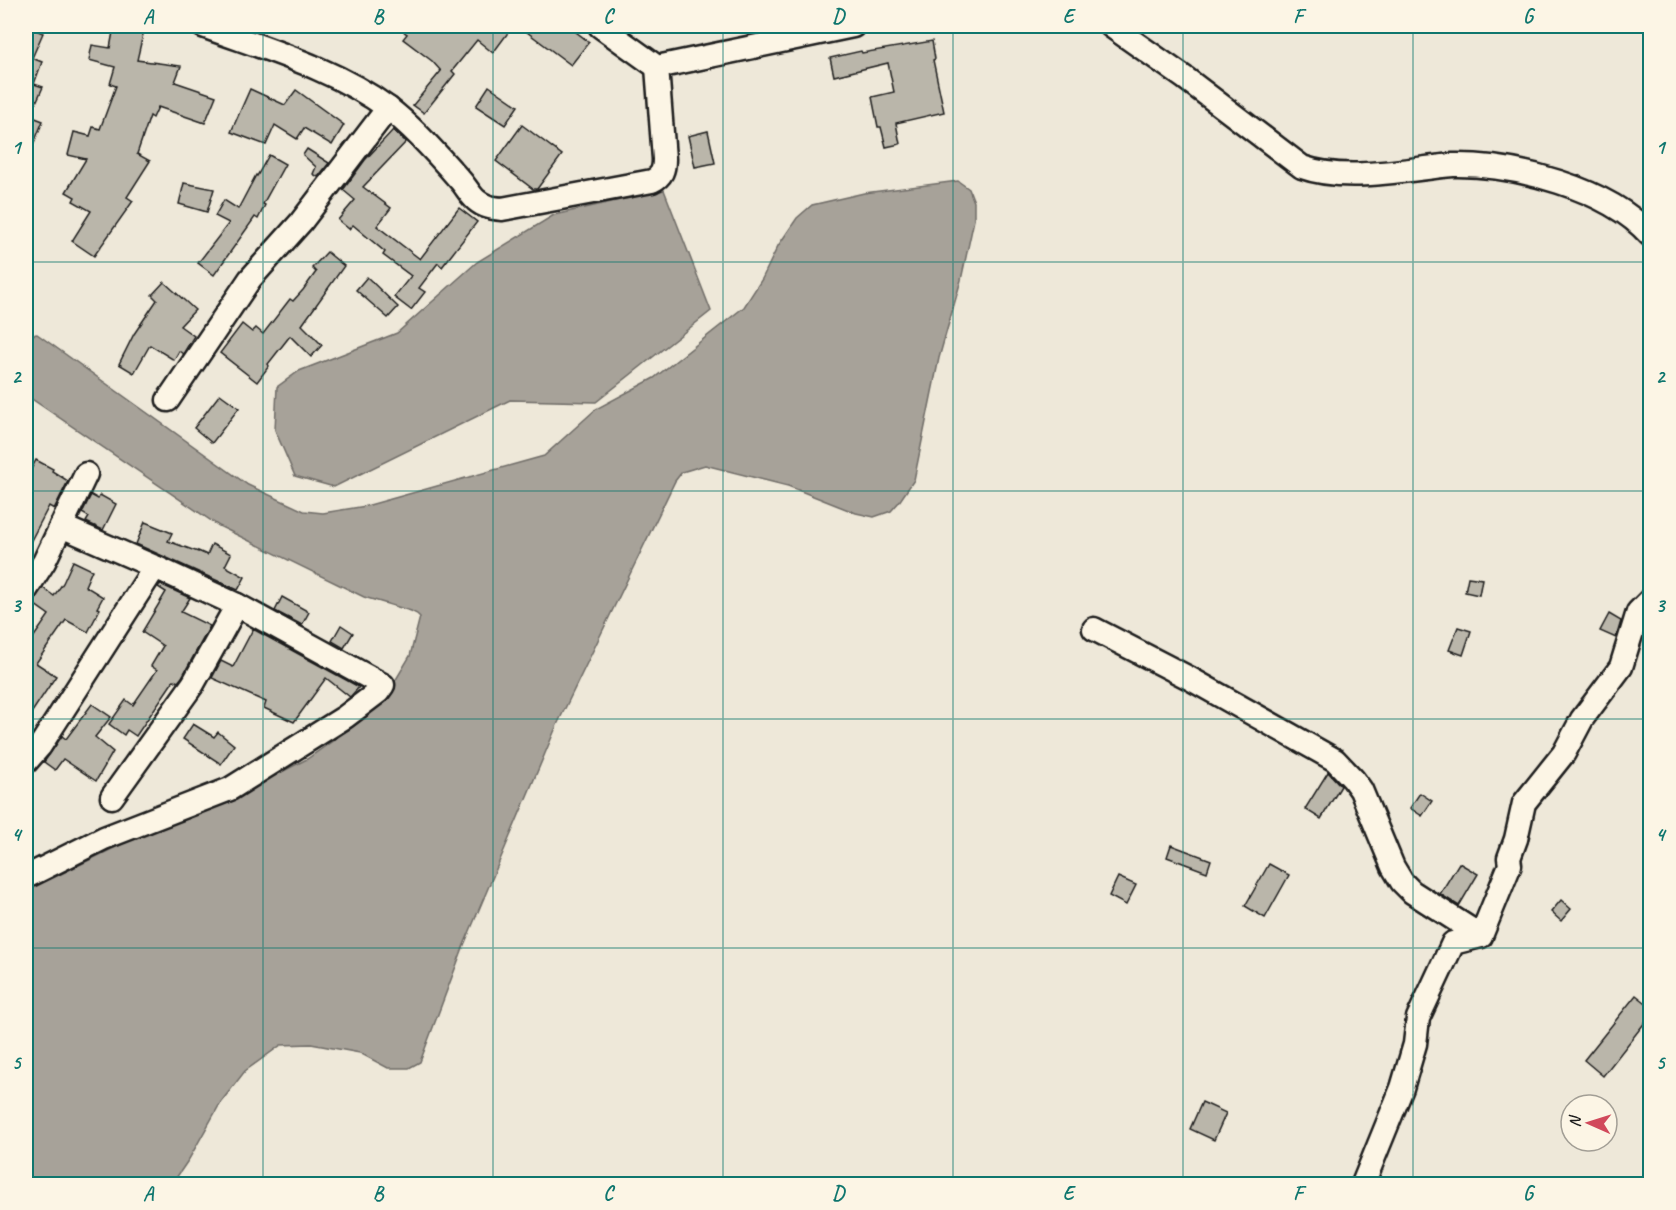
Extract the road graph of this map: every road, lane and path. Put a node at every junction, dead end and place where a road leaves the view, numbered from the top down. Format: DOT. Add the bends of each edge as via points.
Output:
graph roads {
  1 [pos="204,26"];
  2 [pos="600,26"];
  3 [pos="853,26"];
  4 [pos="1112,26"];
  5 [pos="657,67"];
  6 [pos="388,108"];
  7 [pos="1650,236"];
  8 [pos="168,400"];
  9 [pos="86,474"];
  10 [pos="61,526"];
  11 [pos="155,567"];
  12 [pos="26,590"];
  13 [pos="1650,600"];
  14 [pos="237,605"];
  15 [pos="1094,629"];
  16 [pos="26,762"];
  17 [pos="112,797"];
  18 [pos="26,877"];
  19 [pos="1481,936"];
  20 [pos="1363,1185"];
  1 -- 6 [label="street" via="316,69"];
  2 -- 5 [label="street"];
  3 -- 5 [label="street"];
  4 -- 7 [label="street" via="1302,167 1340,176 1453,165 1518,171 1565,184 1600,200 1632,218"];
  5 -- 6 [label="street" via="664,159 659,177 502,209 487,207 475,199 439,156"];
  6 -- 8 [label="street" via="301,222 250,279"];
  9 -- 10 [label="street"];
  10 -- 11 [label="street"];
  10 -- 12 [label="street"];
  11 -- 14 [label="street"];
  11 -- 16 [label="street"];
  13 -- 19 [label="street" via="1638,612 1621,667 1582,719 1564,753 1524,802 1510,865"];
  14 -- 17 [label="street" via="193,684"];
  14 -- 18 [label="street" via="383,687 345,717 230,789 104,838"];
  15 -- 19 [label="street" via="1335,760 1361,790 1402,882"];
  19 -- 20 [label="street" via="1453,943 1418,1018 1402,1088"];
}
